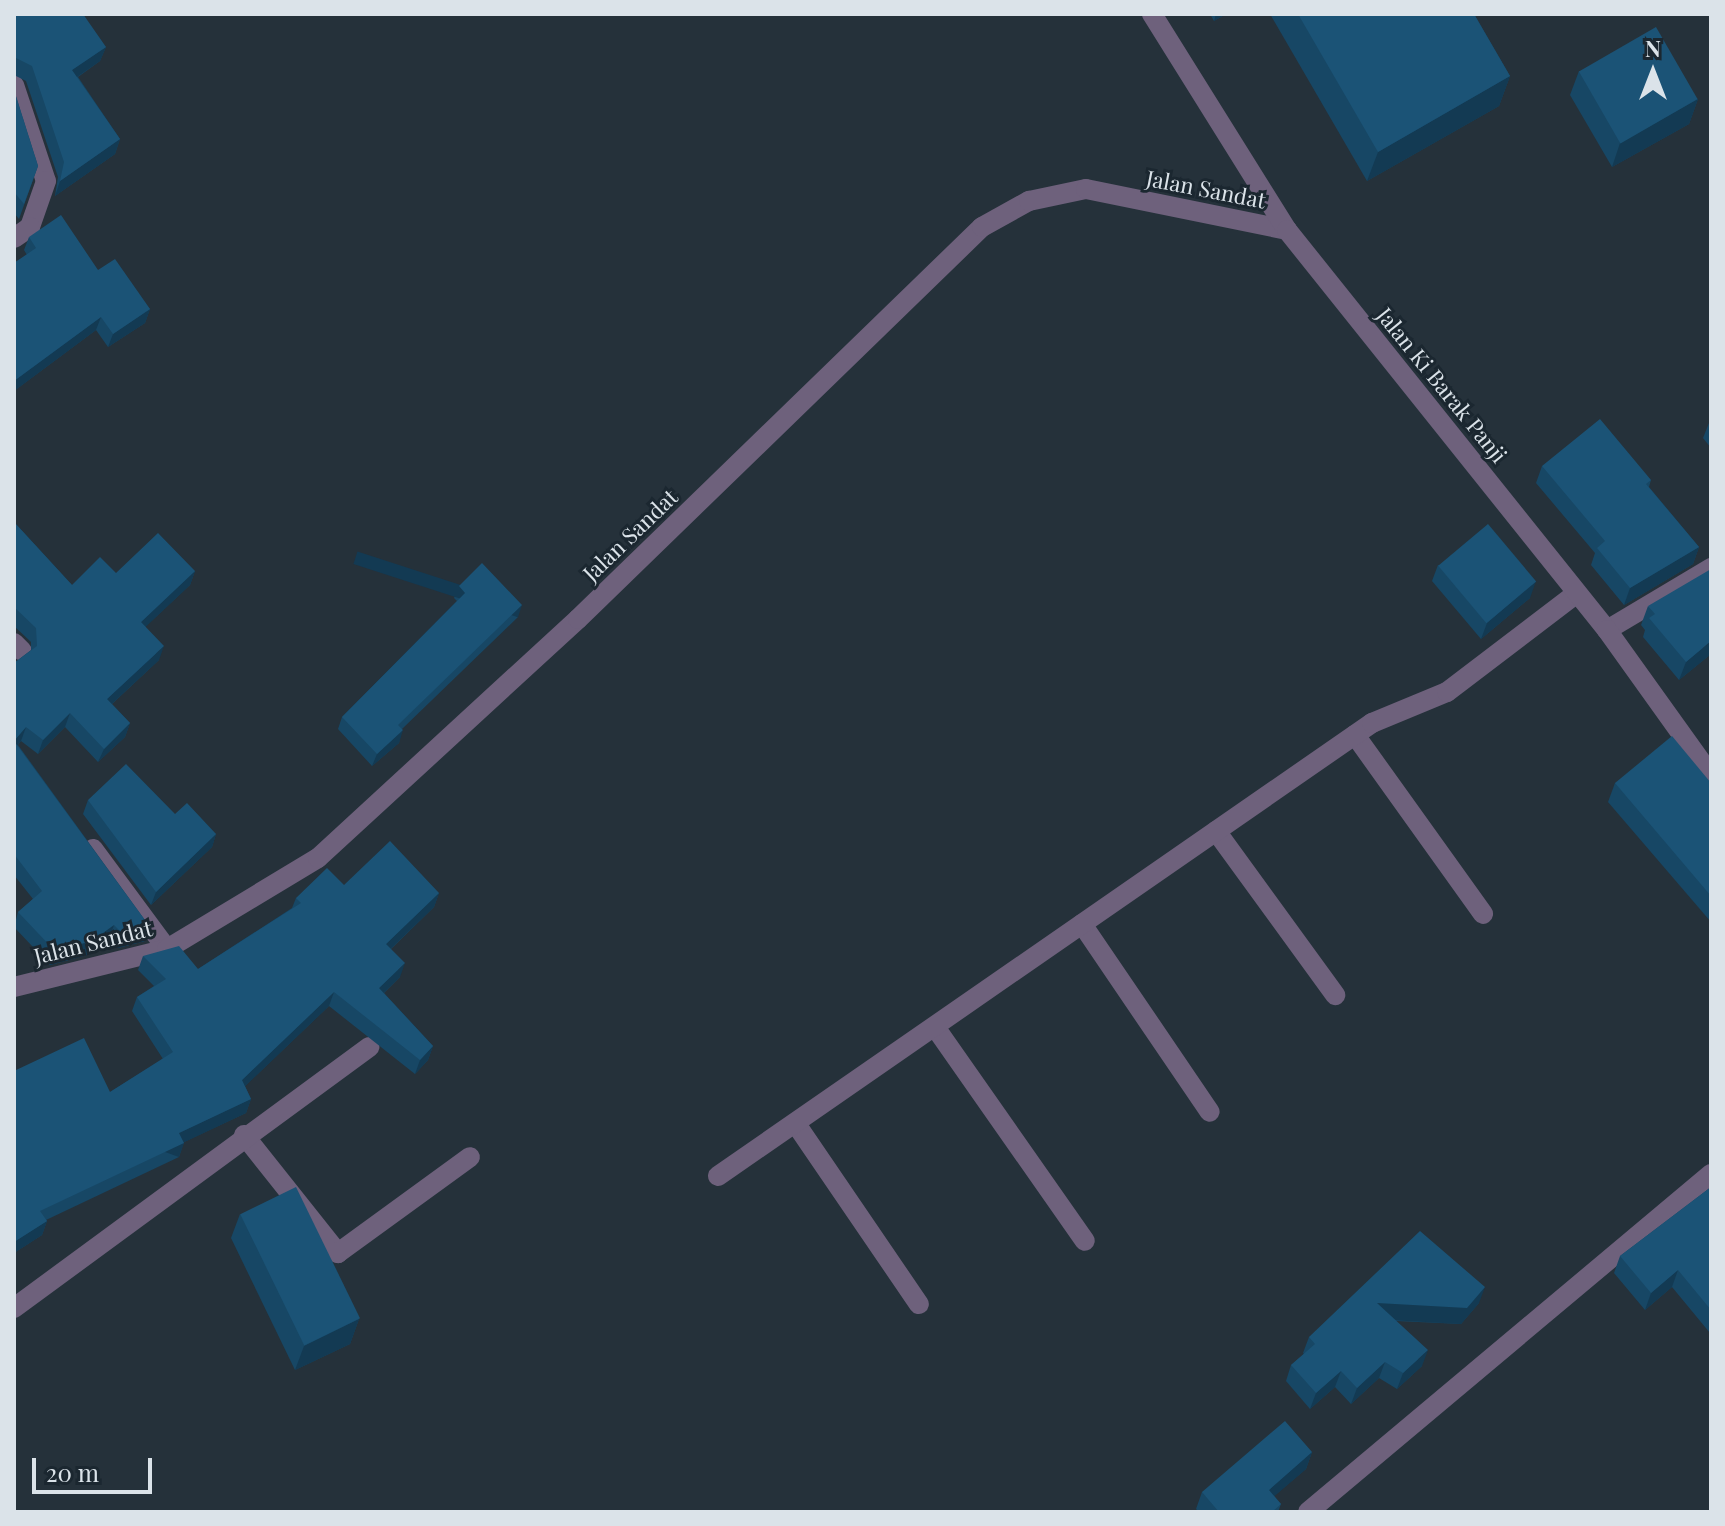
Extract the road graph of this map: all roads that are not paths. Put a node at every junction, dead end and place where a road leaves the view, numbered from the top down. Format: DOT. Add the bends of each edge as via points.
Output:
graph roads {
  1 [pos="1152,14"];
  2 [pos="14,85"];
  3 [pos="1287,230"];
  4 [pos="14,238"];
  5 [pos="1711,568"];
  6 [pos="1577,593"];
  7 [pos="1607,630"];
  8 [pos="1355,735"];
  9 [pos="1711,775"];
  10 [pos="76,827"];
  11 [pos="1216,831"];
  12 [pos="1483,914"];
  13 [pos="1082,924"];
  14 [pos="167,949"];
  15 [pos="14,987"];
  16 [pos="1335,995"];
  17 [pos="935,1027"];
  18 [pos="369,1047"];
  19 [pos="1210,1112"];
  20 [pos="796,1124"];
  21 [pos="244,1135"];
  22 [pos="470,1157"];
  23 [pos="1711,1174"];
  24 [pos="718,1176"];
  25 [pos="1085,1241"];
  26 [pos="919,1304"];
  27 [pos="14,1308"];
  28 [pos="1308,1512"];
  1 -- 3 [label="street, Jalan Ki Barak Panji"];
  2 -- 4 [label="street" via="46,181 30,227"];
  3 -- 6 [label="street, Jalan Ki Barak Panji"];
  3 -- 14 [label="street, Jalan Sandat" via="1086,189 1029,201 982,227 578,619 318,858"];
  5 -- 7 [label="street"];
  6 -- 7 [label="street, Jalan Ki Barak Panji"];
  6 -- 8 [label="street" via="1447,692"];
  7 -- 9 [label="street, Jalan Ki Barak Panji"];
  8 -- 11 [label="street"];
  8 -- 12 [label="street"];
  10 -- 14 [label="street"];
  11 -- 13 [label="street"];
  11 -- 16 [label="street"];
  13 -- 17 [label="street"];
  13 -- 19 [label="street"];
  14 -- 15 [label="street, Jalan Sandat"];
  17 -- 20 [label="street"];
  17 -- 25 [label="street"];
  18 -- 21 [label="street"];
  20 -- 24 [label="street"];
  20 -- 26 [label="street"];
  21 -- 22 [label="street" via="338,1253"];
  21 -- 27 [label="street"];
  23 -- 28 [label="street"];
}
